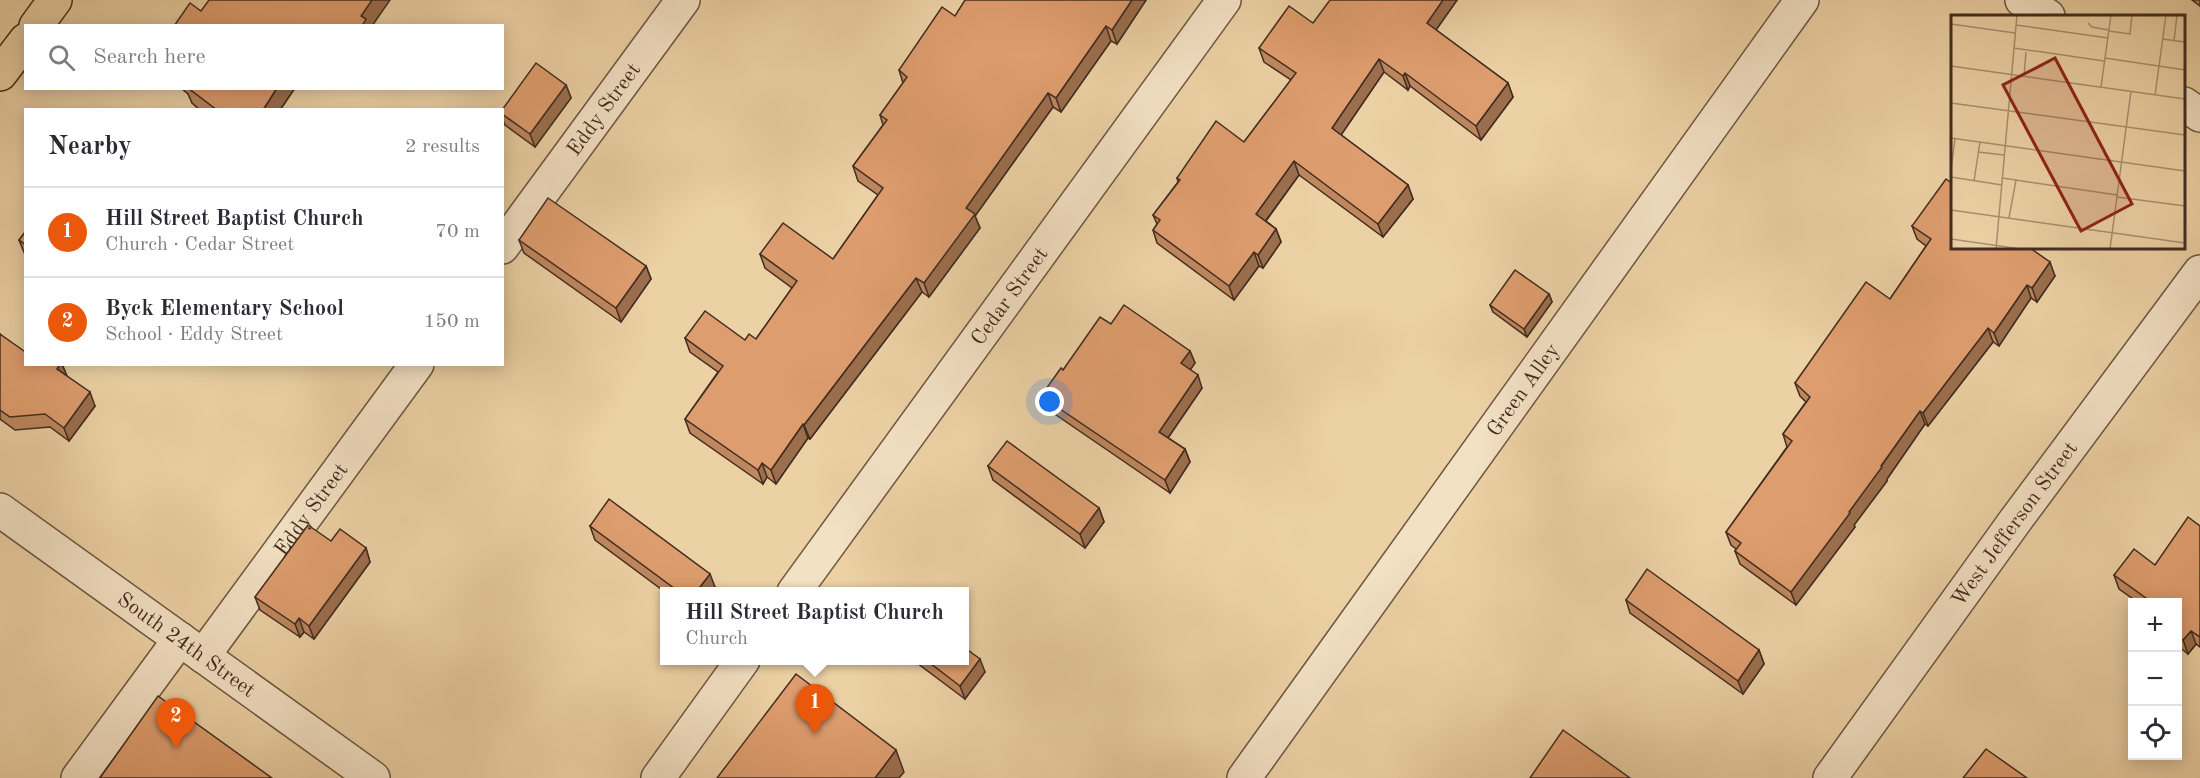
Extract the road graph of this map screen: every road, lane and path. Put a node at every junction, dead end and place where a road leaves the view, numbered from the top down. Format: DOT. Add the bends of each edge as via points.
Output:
graph roads {
  1 [pos="55,0"];
  2 [pos="683,0"];
  3 [pos="1224,0"];
  4 [pos="1802,0"];
  5 [pos="2022,0"];
  6 [pos="2046,15"];
  7 [pos="37,24"];
  8 [pos="24,43"];
  9 [pos="0,74"];
  10 [pos="2185,105"];
  11 [pos="2200,115"];
  12 [pos="504,244"];
  13 [pos="2194,293"];
  14 [pos="415,366"];
  15 [pos="0,510"];
  16 [pos="797,587"];
  17 [pos="192,648"];
  18 [pos="739,665"];
  19 [pos="78,778"];
  20 [pos="373,778"];
  21 [pos="658,778"];
  22 [pos="1244,778"];
  23 [pos="1830,778"];
  1 -- 7 [label="main road"];
  2 -- 12 [label="street, Eddy Street"];
  3 -- 16 [label="street, Cedar Street"];
  4 -- 22 [label="street, Green Alley"];
  5 -- 6 [label="street"];
  8 -- 9 [label="main road"];
  10 -- 11 [label="street"];
  13 -- 23 [label="street, West Jefferson Street" via="2015,521"];
  14 -- 17 [label="street, Eddy Street"];
  15 -- 17 [label="street, South 24th Street"];
  17 -- 19 [label="street, Eddy Street"];
  17 -- 20 [label="street, South 24th Street"];
  18 -- 21 [label="street"];
}
